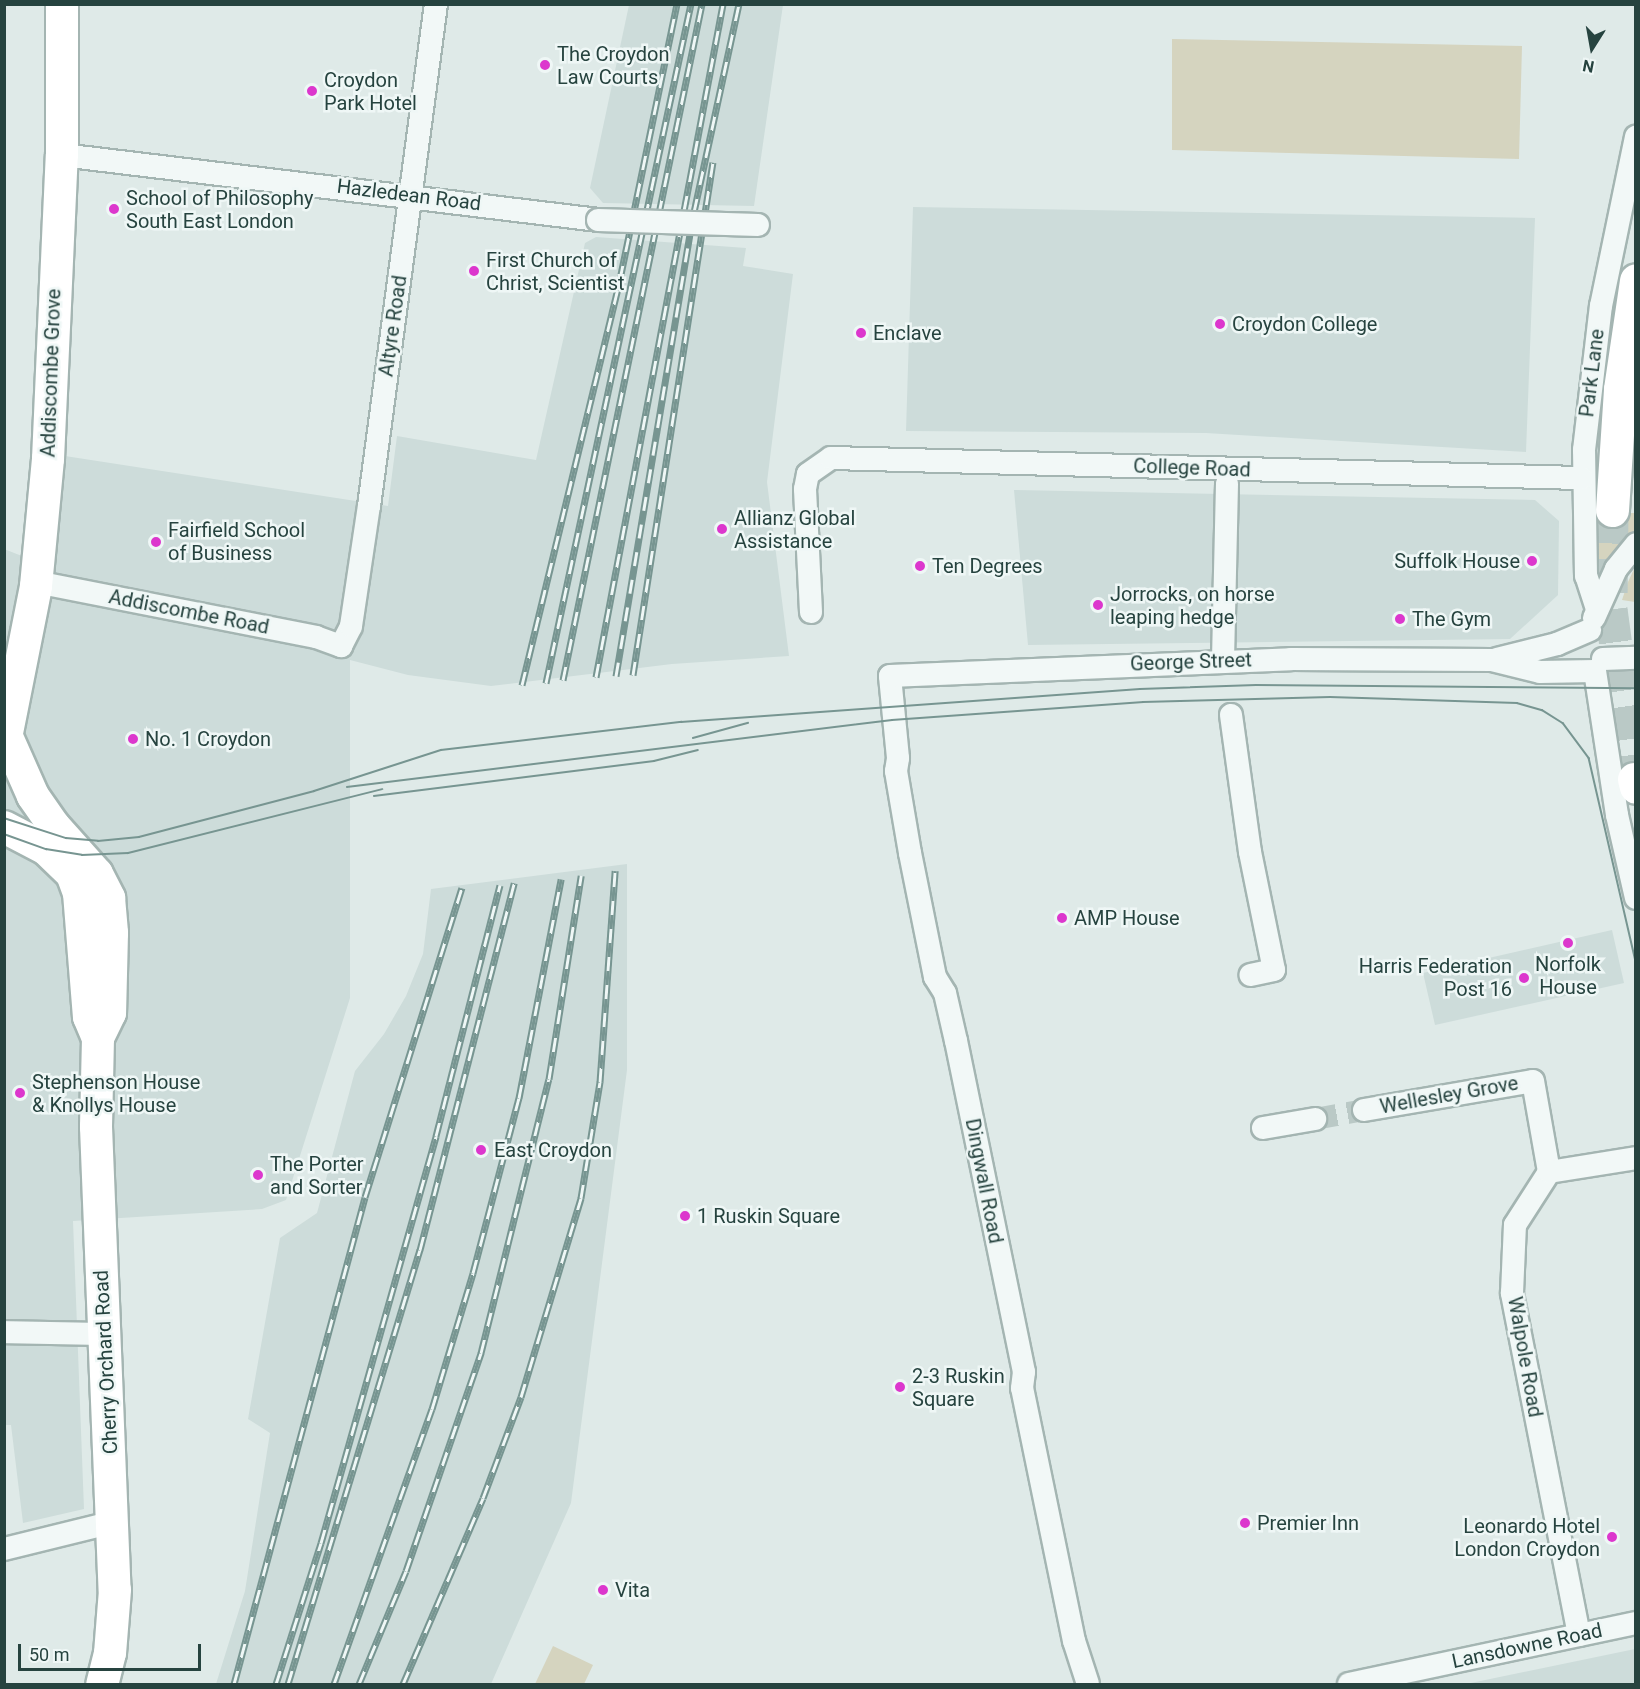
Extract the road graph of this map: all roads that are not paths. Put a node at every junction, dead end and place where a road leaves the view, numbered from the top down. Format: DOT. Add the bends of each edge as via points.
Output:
graph roads {
  1 [pos="62,4"];
  2 [pos="436,4"];
  3 [pos="1635,137"];
  4 [pos="62,155"];
  5 [pos="412,195"];
  6 [pos="758,225"];
  7 [pos="1635,279"];
  8 [pos="1582,478"];
  9 [pos="1227,484"];
  10 [pos="1612,510"];
  11 [pos="1635,544"];
  12 [pos="36,582"];
  13 [pos="811,612"];
  14 [pos="1594,620"];
  15 [pos="341,646"];
  16 [pos="1635,658"];
  17 [pos="1223,660"];
  18 [pos="1492,660"];
  19 [pos="1599,665"];
  20 [pos="890,676"];
  21 [pos="1231,715"];
  22 [pos="6,743"];
  23 [pos="4,826"];
  24 [pos="56,843"];
  25 [pos="1635,898"];
  26 [pos="1251,975"];
  27 [pos="1364,1110"];
  28 [pos="1315,1119"];
  29 [pos="1263,1128"];
  30 [pos="1635,1158"];
  31 [pos="1549,1172"];
  32 [pos="4,1332"];
  33 [pos="104,1334"];
  34 [pos="114,1522"];
  35 [pos="4,1549"];
  36 [pos="1635,1623"];
  37 [pos="1579,1635"];
  38 [pos="102,1684"];
  39 [pos="1088,1684"];
  40 [pos="1349,1684"];
  1 -- 4 [label="street, Addiscombe Grove"];
  2 -- 5 [label="street, Altyre Road"];
  3 -- 8 [label="street, Park Lane" via="1601,306"];
  4 -- 5 [label="street, Hazledean Road"];
  4 -- 12 [label="street, Addiscombe Grove" via="48,459"];
  5 -- 6 [label="street, Hazledean Road, bridge" via="598,220"];
  5 -- 15 [label="street, Altyre Road" via="352,615"];
  7 -- 10 [label="main road" via="1620,389"];
  8 -- 13 [label="street, College Road" via="831,458 808,474 803,509"];
  8 -- 14 [label="street, Park Lane" via="1586,576"];
  9 -- 17 [label="street"];
  11 -- 14 [label="street" via="1616,569"];
  12 -- 15 [label="street, Addiscombe Road"];
  12 -- 22 [label="street, Addiscombe Grove"];
  14 -- 18 [label="street, George Street" via="1557,644"];
  14 -- 19 [label="street"];
  16 -- 19 [label="street, George Street"];
  17 -- 18 [label="street, George Street"];
  17 -- 20 [label="street, George Street"];
  18 -- 19 [label="street, George Street" via="1540,672"];
  19 -- 25 [label="street" via="1617,815"];
  20 -- 39 [label="street, Dingwall Road" via="896,771 910,853 935,977 945,993 956,1041 1024,1372 1022,1388 1071,1629"];
  21 -- 26 [label="street" via="1250,852 1274,970"];
  22 -- 24 [label="street, Addiscombe Grove"];
  23 -- 24 [label="street"];
  24 -- 33 [label="street, Cherry Orchard Road" via="79,893 89,1017 98,1038 96,1127"];
  27 -- 31 [label="street, Wellesley Grove" via="1533,1081"];
  28 -- 29 [label="street"];
  30 -- 31 [label="street"];
  31 -- 37 [label="street, Walpole Road" via="1515,1225 1512,1293"];
  32 -- 33 [label="street"];
  33 -- 34 [label="street, Cherry Orchard Road"];
  34 -- 35 [label="street"];
  34 -- 38 [label="street, Cherry Orchard Road" via="115,1590 110,1653"];
  36 -- 37 [label="street, Lansdowne Road"];
  37 -- 40 [label="street, Lansdowne Road"];
}
